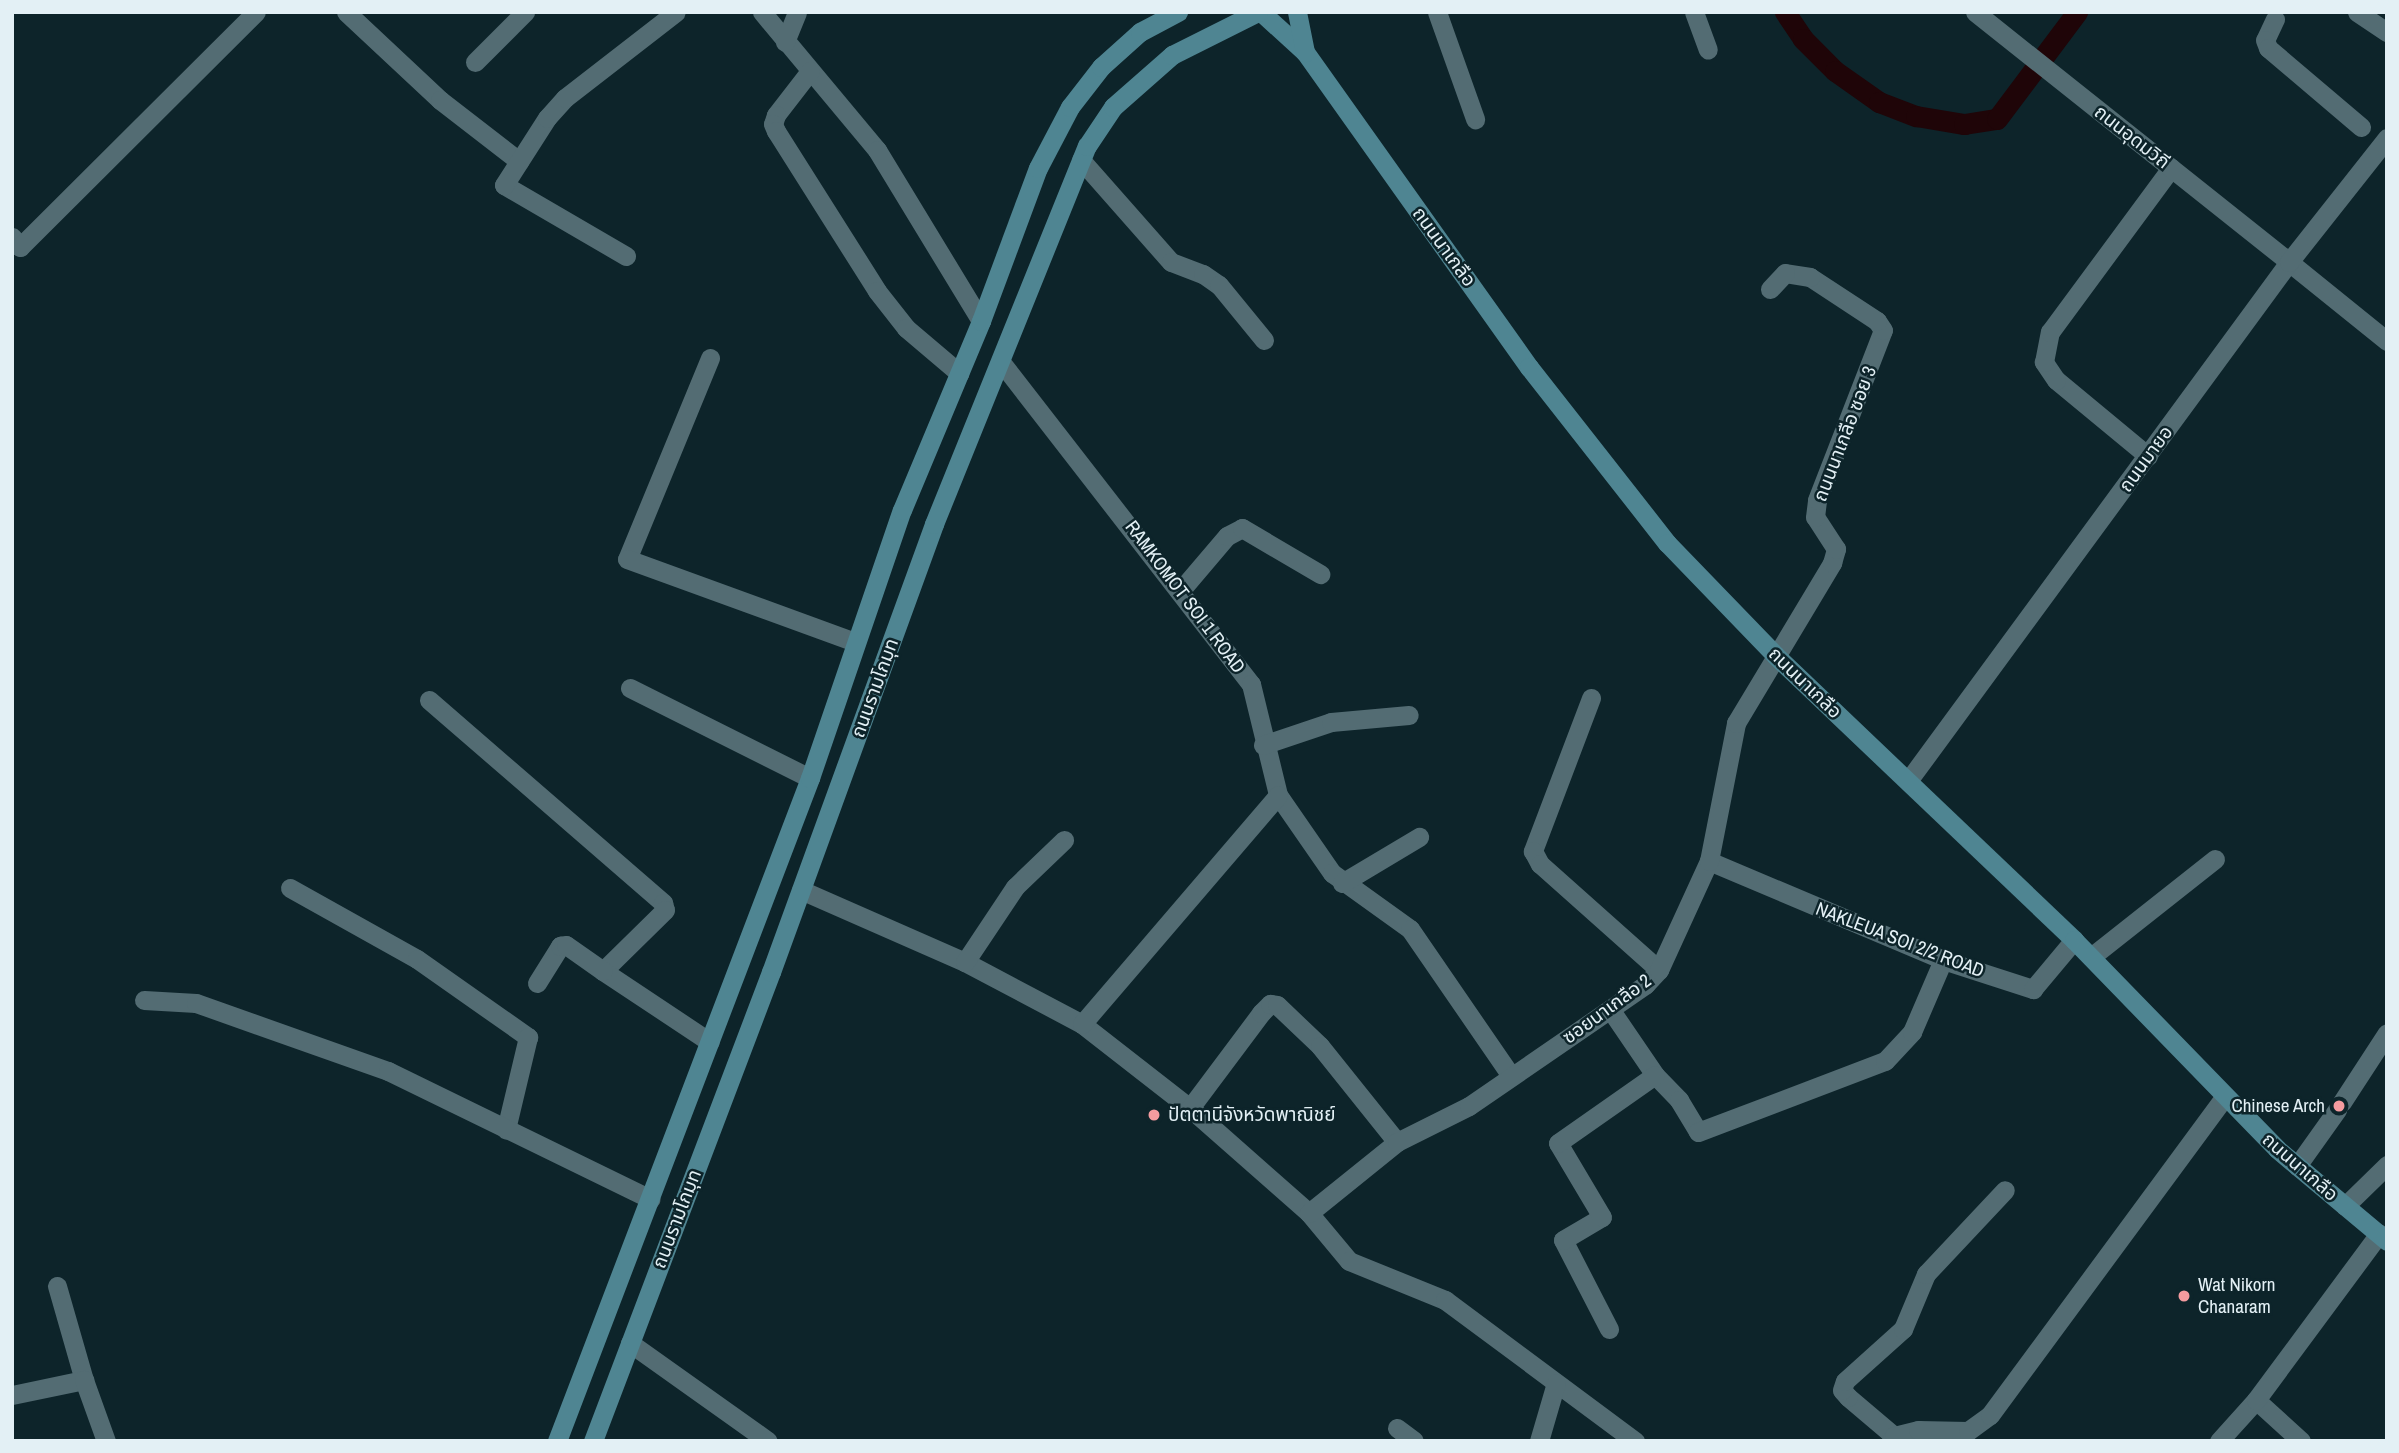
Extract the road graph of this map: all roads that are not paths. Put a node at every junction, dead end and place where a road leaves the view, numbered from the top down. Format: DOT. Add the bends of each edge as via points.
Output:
graph roads {
  1 [pos="256,12"];
  2 [pos="346,12"];
  3 [pos="526,12"];
  4 [pos="676,12"];
  5 [pos="762,12"];
  6 [pos="797,12"];
  7 [pos="1178,12"];
  8 [pos="1260,12"];
  9 [pos="1297,12"];
  10 [pos="1437,12"];
  11 [pos="1693,12"];
  12 [pos="1975,12"];
  13 [pos="2357,12"];
  14 [pos="2274,14"];
  15 [pos="2387,32"];
  16 [pos="785,42"];
  17 [pos="1708,50"];
  18 [pos="1305,52"];
  19 [pos="475,62"];
  20 [pos="810,71"];
  21 [pos="1475,120"];
  22 [pos="2361,127"];
  23 [pos="2387,138"];
  24 [pos="1081,160"];
  25 [pos="519,161"];
  26 [pos="2171,168"];
  27 [pos="15,248"];
  28 [pos="625,256"];
  29 [pos="2289,262"];
  30 [pos="1770,289"];
  31 [pos="981,321"];
  32 [pos="1264,340"];
  33 [pos="2387,341"];
  34 [pos="710,358"];
  35 [pos="1001,362"];
  36 [pos="959,373"];
  37 [pos="2148,456"];
  38 [pos="1320,574"];
  39 [pos="1181,590"];
  40 [pos="855,642"];
  41 [pos="1775,654"];
  42 [pos="630,688"];
  43 [pos="1591,698"];
  44 [pos="429,700"];
  45 [pos="1409,715"];
  46 [pos="1264,744"];
  47 [pos="810,778"];
  48 [pos="1908,781"];
  49 [pos="1278,795"];
  50 [pos="1419,837"];
  51 [pos="1064,840"];
  52 [pos="2215,859"];
  53 [pos="1709,861"];
  54 [pos="1342,883"];
  55 [pos="290,888"];
  56 [pos="801,890"];
  57 [pos="2074,940"];
  58 [pos="2091,957"];
  59 [pos="1943,960"];
  60 [pos="965,962"];
  61 [pos="1659,970"];
  62 [pos="603,971"];
  63 [pos="537,983"];
  64 [pos="144,1000"];
  65 [pos="1610,1009"];
  66 [pos="1082,1024"];
  67 [pos="2387,1033"];
  68 [pos="710,1042"];
  69 [pos="1655,1075"];
  70 [pos="1511,1076"];
  71 [pos="2225,1096"];
  72 [pos="1190,1108"];
  73 [pos="506,1129"];
  74 [pos="1397,1142"];
  75 [pos="2387,1165"];
  76 [pos="2298,1166"];
  77 [pos="2005,1190"];
  78 [pos="650,1199"];
  79 [pos="2345,1206"];
  80 [pos="1308,1213"];
  81 [pos="2383,1237"];
  82 [pos="57,1286"];
  83 [pos="1609,1329"];
  84 [pos="630,1343"];
  85 [pos="84,1380"];
  86 [pos="1556,1383"];
  87 [pos="12,1395"];
  88 [pos="2256,1400"];
  89 [pos="1397,1428"];
  90 [pos="1893,1439"];
  91 [pos="106,1441"];
  92 [pos="557,1441"];
  93 [pos="593,1441"];
  94 [pos="768,1441"];
  95 [pos="1414,1441"];
  96 [pos="1539,1441"];
  97 [pos="1635,1441"];
  98 [pos="2219,1441"];
  99 [pos="2301,1441"];
  1 -- 27 [label="street"];
  2 -- 25 [label="street" via="440,100"];
  3 -- 19 [label="street"];
  4 -- 25 [label="street" via="565,98"];
  5 -- 16 [label="street"];
  6 -- 16 [label="street"];
  7 -- 31 [label="main road, ถนนรามโกมุท" via="1140,32 1101,67 1070,107 1038,168"];
  8 -- 18 [label="main road, ถนนนาเกลือ"];
  8 -- 24 [label="main road, ถนนรามโกมุท" via="1172,55 1113,107"];
  9 -- 18 [label="main road, ถนนนาเกลือ"];
  10 -- 21 [label="street"];
  11 -- 17 [label="street"];
  12 -- 26 [label="street, ถนนอุดมวิถี"];
  13 -- 15 [label="street"];
  14 -- 22 [label="street" via="2264,40 2267,48"];
  16 -- 20 [label="street"];
  18 -- 41 [label="main road, ถนนนาเกลือ" via="1530,367 1667,543"];
  20 -- 31 [label="street" via="877,150"];
  20 -- 36 [label="street" via="776,115 776,131 877,291 906,328"];
  23 -- 29 [label="street, ถนนมายอ"];
  24 -- 32 [label="street" via="1171,262 1219,285"];
  24 -- 35 [label="main road, ถนนรามโกมุท"];
  25 -- 28 [label="street" via="504,185"];
  26 -- 29 [label="street, ถนนอุดมวิถี"];
  26 -- 37 [label="street" via="2049,332 2044,362 2056,380"];
  29 -- 33 [label="street, ถนนอุดมวิถี"];
  29 -- 37 [label="street, ถนนมายอ"];
  30 -- 41 [label="street, ถนนนาเกลือ ซอย 3" via="1785,273 1810,277 1877,321 1883,330 1817,500 1815,517 1836,549 1832,562"];
  31 -- 36 [label="main road, ถนนรามโกมุท"];
  34 -- 40 [label="street" via="627,559"];
  35 -- 39 [label="street, RAMKOMOT SOI 1 ROAD"];
  35 -- 56 [label="main road, ถนนรามโกมุท" via="934,524"];
  36 -- 40 [label="main road, ถนนรามโกมุท" via="902,510"];
  37 -- 48 [label="street, ถนนมายอ"];
  38 -- 39 [label="street" via="1242,528 1227,536"];
  39 -- 46 [label="street, RAMKOMOT SOI 1 ROAD" via="1251,684"];
  40 -- 47 [label="main road, ถนนรามโกมุท"];
  41 -- 48 [label="main road, ถนนนาเกลือ"];
  41 -- 53 [label="street, ซอยนาเกลือ 2" via="1736,723"];
  42 -- 47 [label="street"];
  43 -- 61 [label="street" via="1534,851 1540,864"];
  44 -- 62 [label="street" via="663,902 665,910"];
  45 -- 46 [label="street" via="1331,722"];
  46 -- 49 [label="street, RAMKOMOT SOI 1 ROAD"];
  47 -- 68 [label="main road, ถนนรามโกมุท"];
  48 -- 57 [label="main road, ถนนนาเกลือ"];
  49 -- 54 [label="street, RAMKOMOT SOI 1 ROAD"];
  49 -- 66 [label="street"];
  50 -- 54 [label="street"];
  51 -- 60 [label="street" via="1015,887"];
  52 -- 58 [label="street"];
  53 -- 59 [label="street, NAKLEUA SOI 2/2 ROAD"];
  53 -- 61 [label="street, ซอยนาเกลือ 2"];
  54 -- 70 [label="street, RAMKOMOT SOI 1 ROAD" via="1410,929"];
  55 -- 73 [label="street" via="416,958 528,1037"];
  56 -- 60 [label="street"];
  56 -- 84 [label="main road, ถนนรามโกมุท"];
  57 -- 58 [label="main road, ถนนนาเกลือ"];
  57 -- 59 [label="street, NAKLEUA SOI 2/2 ROAD" via="2034,989"];
  58 -- 71 [label="main road, ถนนนาเกลือ"];
  59 -- 69 [label="street" via="1912,1032 1885,1060 1698,1132 1679,1100"];
  60 -- 66 [label="street"];
  61 -- 65 [label="street, ซอยนาเกลือ 2"];
  62 -- 63 [label="street" via="566,945 560,946"];
  62 -- 68 [label="street"];
  64 -- 73 [label="street" via="196,1003 388,1072"];
  65 -- 69 [label="street"];
  65 -- 70 [label="street, ซอยนาเกลือ 2"];
  66 -- 72 [label="street"];
  67 -- 76 [label="street"];
  68 -- 78 [label="main road, ถนนรามโกมุท"];
  69 -- 83 [label="street" via="1558,1143 1602,1217 1563,1240"];
  70 -- 74 [label="street, ซอยนาเกลือ 2" via="1469,1107"];
  71 -- 76 [label="main road, ถนนนาเกลือ"];
  71 -- 90 [label="street" via="1990,1415 1968,1431 1918,1430"];
  72 -- 74 [label="street" via="1261,1013 1277,1004 1320,1046"];
  72 -- 80 [label="street"];
  73 -- 78 [label="street"];
  74 -- 80 [label="street, ซอยนาเกลือ 2"];
  75 -- 79 [label="street"];
  76 -- 79 [label="main road, ถนนนาเกลือ"];
  77 -- 90 [label="street" via="1926,1274 1903,1329 1845,1381 1842,1390 1847,1397"];
  78 -- 92 [label="main road, ถนนรามโกมุท"];
  79 -- 81 [label="main road, ถนนนาเกลือ"];
  80 -- 86 [label="street" via="1349,1261 1445,1300"];
  81 -- 88 [label="street"];
  82 -- 85 [label="street"];
  84 -- 93 [label="main road, ถนนรามโกมุท"];
  84 -- 94 [label="street"];
  85 -- 87 [label="street"];
  85 -- 91 [label="street"];
  86 -- 96 [label="street"];
  86 -- 97 [label="street"];
  88 -- 98 [label="street"];
  88 -- 99 [label="street"];
  89 -- 95 [label="street"];
}
